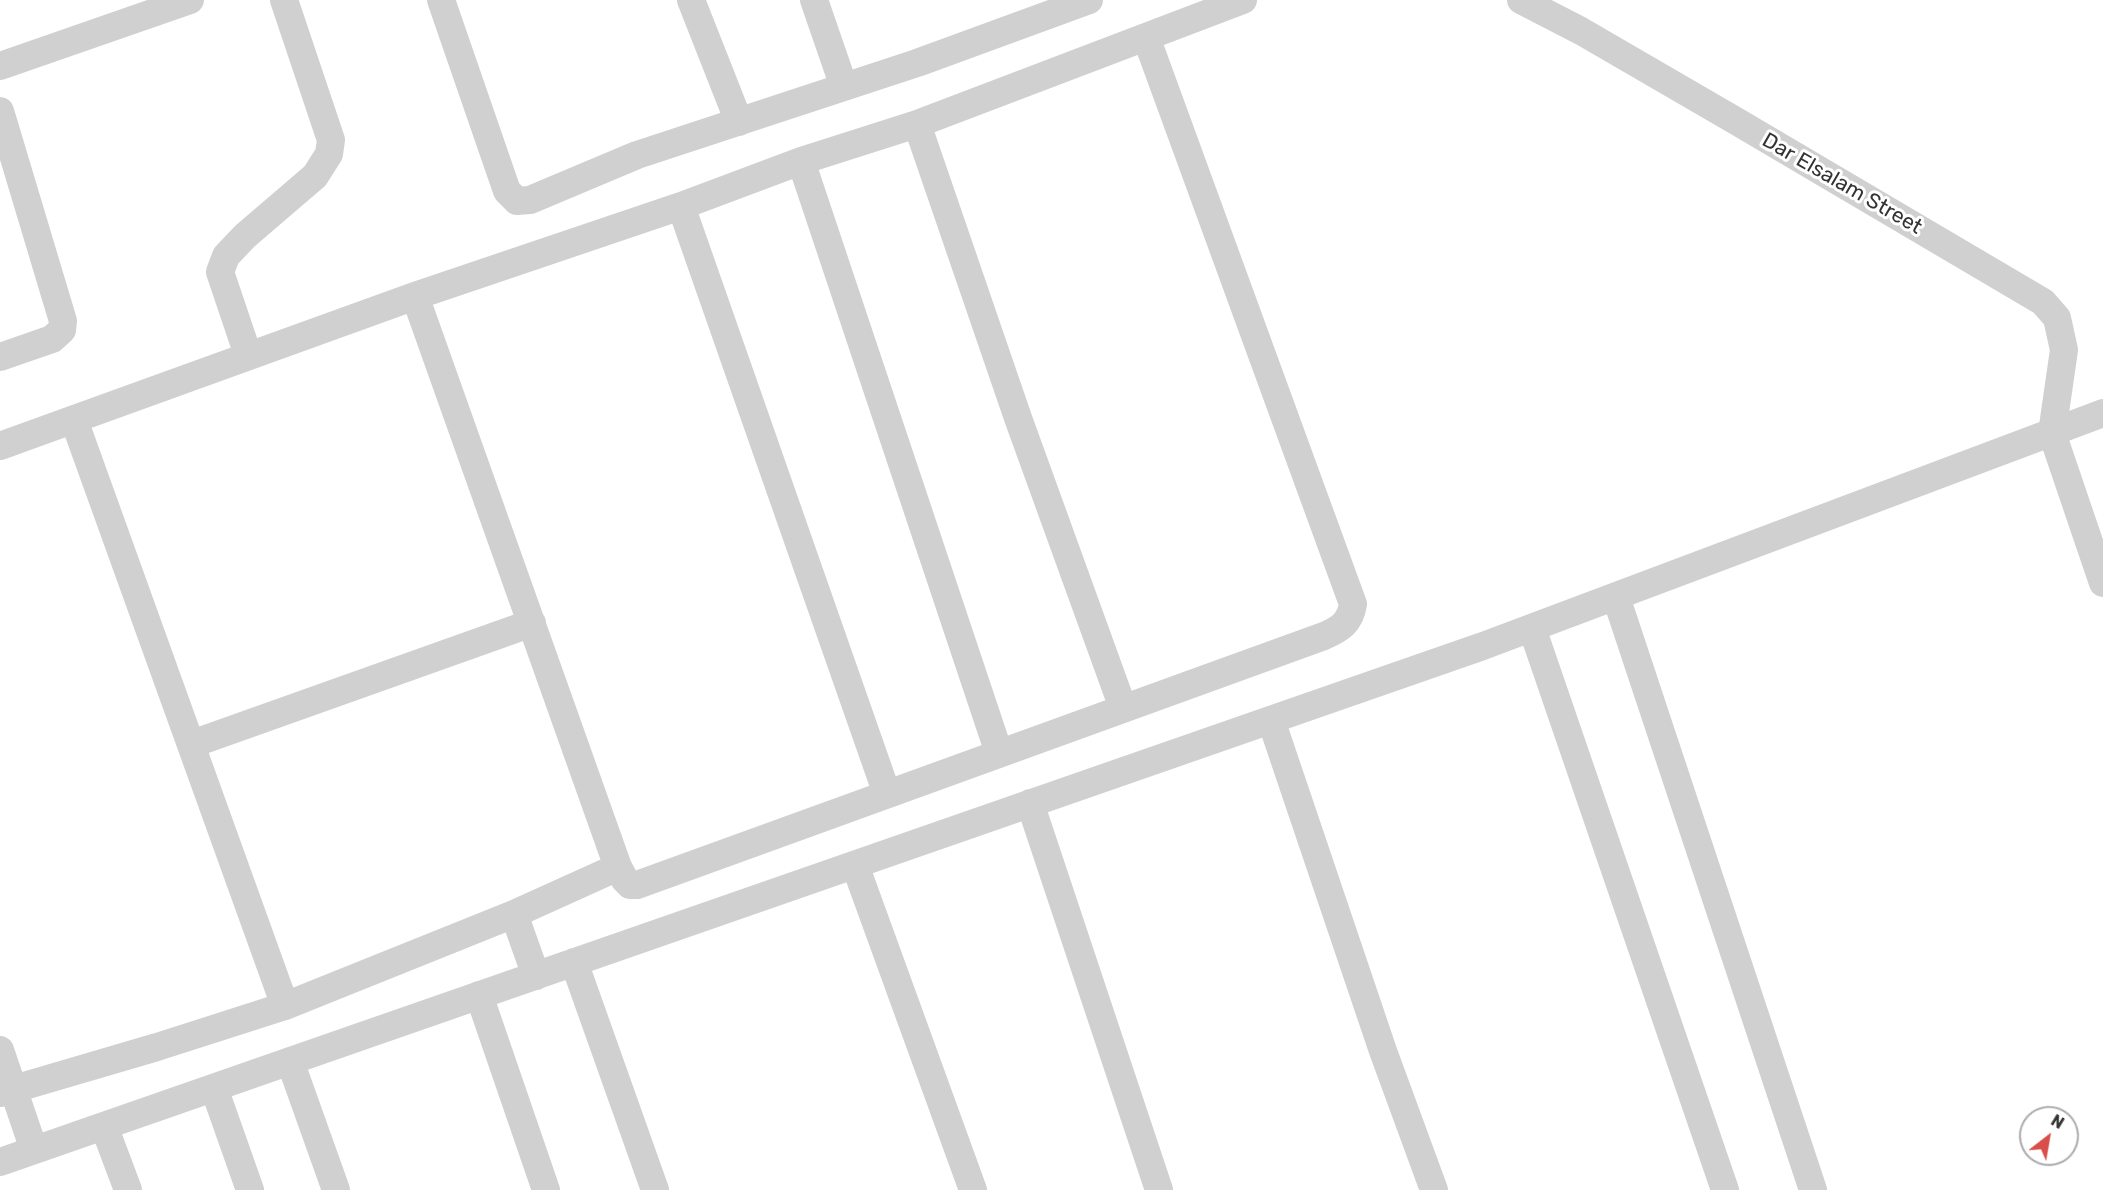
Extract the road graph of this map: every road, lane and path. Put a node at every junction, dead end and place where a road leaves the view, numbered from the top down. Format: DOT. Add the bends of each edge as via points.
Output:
graph roads {
  1 [pos="190,0"];
  2 [pos="284,0"];
  3 [pos="441,0"];
  4 [pos="691,0"];
  5 [pos="814,0"];
  6 [pos="1243,0"];
  7 [pos="1521,0"];
  8 [pos="1076,2"];
  9 [pos="1146,37"];
  10 [pos="0,66"];
  11 [pos="844,87"];
  12 [pos="0,111"];
  13 [pos="739,122"];
  14 [pos="917,124"];
  15 [pos="801,161"];
  16 [pos="681,206"];
  17 [pos="415,296"];
  18 [pos="248,355"];
  19 [pos="0,357"];
  20 [pos="2103,413"];
  21 [pos="74,420"];
  22 [pos="2052,433"];
  23 [pos="0,446"];
  24 [pos="2103,584"];
  25 [pos="1616,597"];
  26 [pos="532,623"];
  27 [pos="1532,628"];
  28 [pos="1123,708"];
  29 [pos="1271,720"];
  30 [pos="192,744"];
  31 [pos="999,753"];
  32 [pos="887,794"];
  33 [pos="1030,803"];
  34 [pos="855,865"];
  35 [pos="618,867"];
  36 [pos="514,914"];
  37 [pos="574,963"];
  38 [pos="536,976"];
  39 [pos="479,995"];
  40 [pos="285,1006"];
  41 [pos="0,1050"];
  42 [pos="290,1061"];
  43 [pos="214,1088"];
  44 [pos="7,1091"];
  45 [pos="104,1126"];
  46 [pos="34,1150"];
  47 [pos="0,1162"];
  48 [pos="128,1190"];
  49 [pos="250,1190"];
  50 [pos="336,1190"];
  51 [pos="546,1190"];
  52 [pos="656,1190"];
  53 [pos="973,1190"];
  54 [pos="1159,1190"];
  55 [pos="1434,1190"];
  56 [pos="1725,1190"];
  57 [pos="1813,1190"];
  1 -- 10 [label="street"];
  2 -- 18 [label="street" via="331,140 329,154 315,176 226,256 220,272"];
  3 -- 13 [label="street" via="507,191 517,201 530,200 637,155"];
  4 -- 13 [label="street"];
  5 -- 11 [label="street"];
  6 -- 9 [label="street"];
  7 -- 22 [label="street, Dar Elsalam Street" via="1581,31 2043,302 2057,318 2064,350"];
  8 -- 11 [label="street"];
  9 -- 14 [label="street"];
  9 -- 28 [label="street" via="1353,604 1351,616 1341,628 1324,636"];
  11 -- 13 [label="street"];
  12 -- 19 [label="street" via="63,321 62,330 52,339"];
  14 -- 15 [label="street"];
  14 -- 28 [label="street"];
  15 -- 16 [label="street"];
  15 -- 31 [label="street"];
  16 -- 17 [label="street"];
  16 -- 32 [label="street"];
  17 -- 18 [label="street"];
  17 -- 26 [label="street"];
  18 -- 21 [label="street"];
  20 -- 22 [label="street"];
  21 -- 23 [label="street"];
  21 -- 30 [label="street"];
  22 -- 24 [label="street"];
  22 -- 25 [label="street"];
  25 -- 27 [label="street"];
  25 -- 57 [label="street"];
  26 -- 30 [label="street"];
  26 -- 35 [label="street"];
  27 -- 29 [label="street"];
  27 -- 56 [label="street"];
  28 -- 31 [label="street"];
  29 -- 33 [label="street"];
  29 -- 55 [label="street"];
  30 -- 40 [label="street"];
  31 -- 32 [label="street"];
  32 -- 35 [label="street" via="637,885 630,885"];
  33 -- 34 [label="street"];
  33 -- 54 [label="street"];
  34 -- 37 [label="street"];
  34 -- 53 [label="street"];
  35 -- 36 [label="street"];
  36 -- 38 [label="street"];
  36 -- 40 [label="street"];
  37 -- 38 [label="street"];
  37 -- 52 [label="street"];
  38 -- 39 [label="street"];
  39 -- 42 [label="street"];
  39 -- 51 [label="street"];
  40 -- 44 [label="street"];
  41 -- 44 [label="street"];
  42 -- 43 [label="street"];
  42 -- 50 [label="street"];
  43 -- 45 [label="street"];
  43 -- 49 [label="street"];
  44 -- 46 [label="street"];
  45 -- 46 [label="street"];
  45 -- 48 [label="street"];
  46 -- 47 [label="street"];
}
